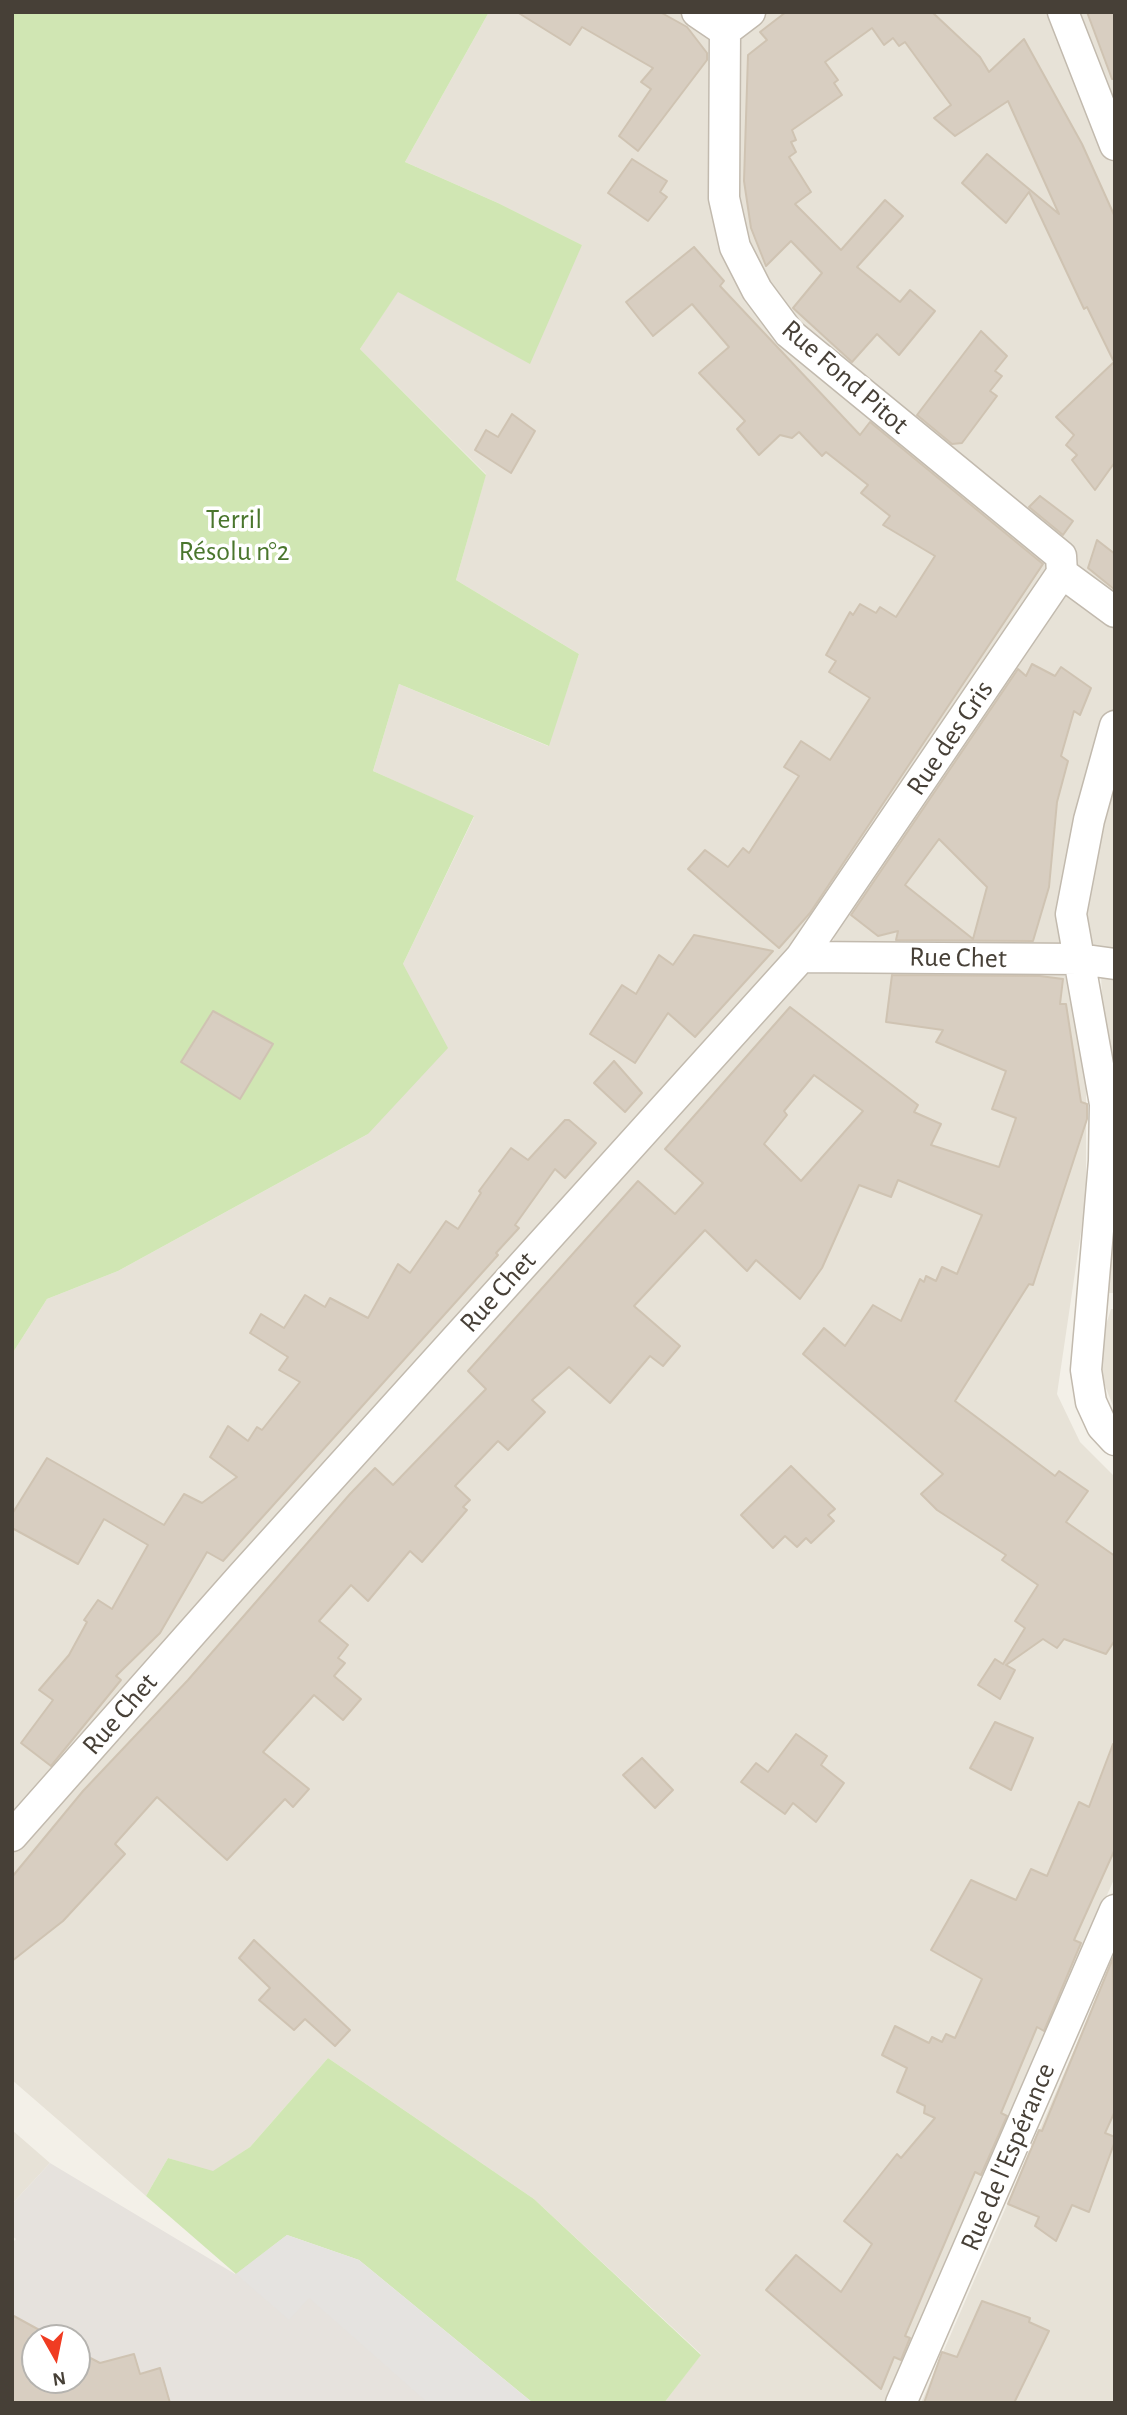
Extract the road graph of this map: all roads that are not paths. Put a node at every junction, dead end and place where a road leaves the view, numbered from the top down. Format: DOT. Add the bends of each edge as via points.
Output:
graph roads {
  1 [pos="697,12"];
  2 [pos="750,12"];
  3 [pos="1063,12"];
  4 [pos="725,31"];
  5 [pos="1115,145"];
  6 [pos="1062,573"];
  7 [pos="1115,612"];
  8 [pos="1115,726"];
  9 [pos="802,957"];
  10 [pos="1079,959"];
  11 [pos="1115,964"];
  12 [pos="1109,1161"];
  13 [pos="1115,1440"];
  14 [pos="12,1836"];
  15 [pos="1115,1910"];
  16 [pos="901,2403"];
  1 -- 4 [label="street"];
  2 -- 4 [label="street"];
  3 -- 5 [label="street"];
  4 -- 6 [label="street, Rue Fond Pitot" via="724,198 735,247 757,290 789,333 1060,556"];
  6 -- 7 [label="street"];
  6 -- 9 [label="street, Rue des Gris"];
  8 -- 10 [label="street" via="1089,820 1072,914"];
  9 -- 10 [label="street, Rue Chet"];
  9 -- 14 [label="street, Rue Chet"];
  10 -- 11 [label="street, Rue Chet"];
  10 -- 12 [label="street" via="1105,1104"];
  12 -- 13 [label="street" via="1086,1370 1091,1402 1102,1426"];
  15 -- 16 [label="street, Rue de l'Espérance"];
}
